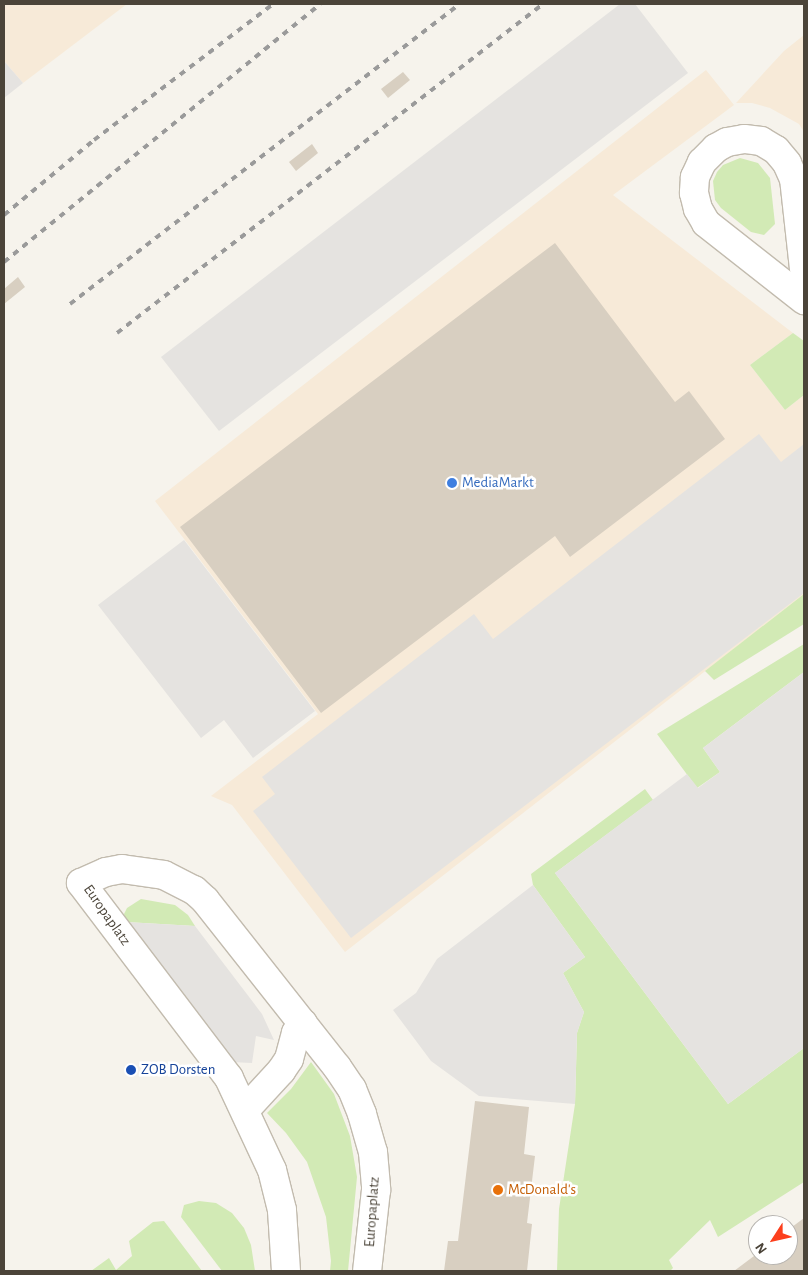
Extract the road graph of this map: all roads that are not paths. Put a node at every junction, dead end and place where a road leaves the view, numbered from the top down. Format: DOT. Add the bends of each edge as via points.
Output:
graph roads {
  1 [pos="804,269"];
  2 [pos="804,300"];
  3 [pos="302,1023"];
  4 [pos="246,1109"];
  5 [pos="286,1271"];
  6 [pos="367,1271"];
  1 -- 2 [label="street" via="794,179 787,163 776,150 761,141 744,139 716,148 702,162 695,177 694,193 706,223"];
  3 -- 4 [label="street" via="289,1059"];
  3 -- 4 [label="street, Europaplatz" via="205,900 184,884 164,875 122,869 81,883 229,1078"];
  3 -- 6 [label="street, Europaplatz" via="352,1089 368,1132 376,1190"];
  4 -- 5 [label="street, Europaplatz" via="272,1170 282,1210"];
}
